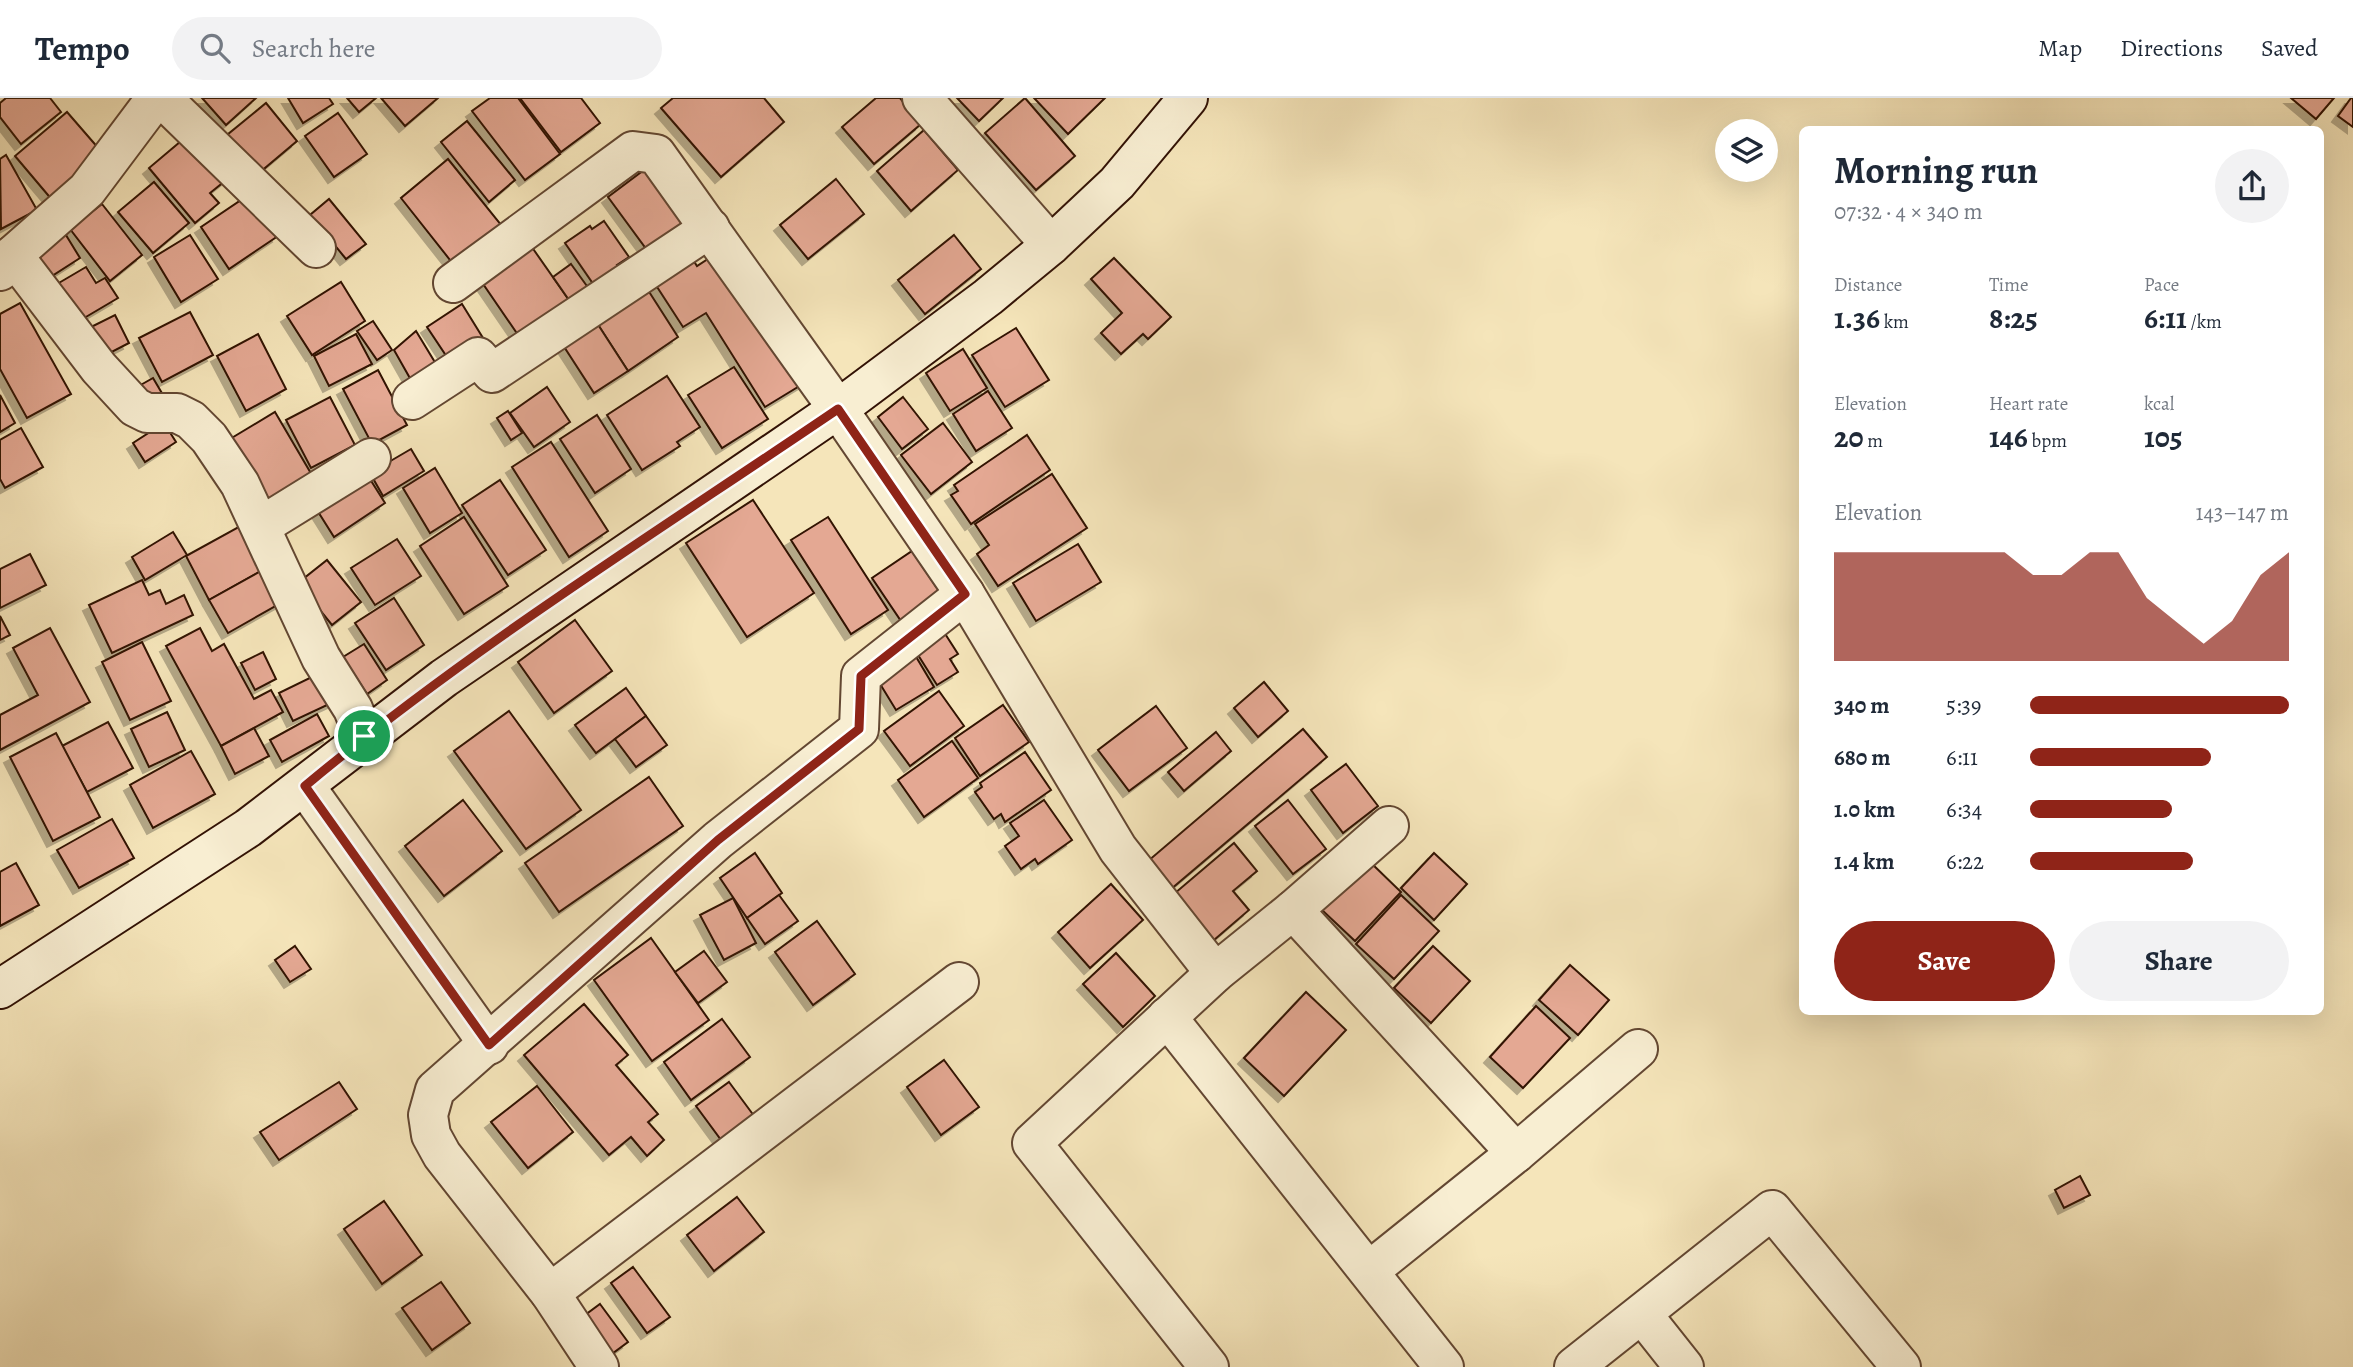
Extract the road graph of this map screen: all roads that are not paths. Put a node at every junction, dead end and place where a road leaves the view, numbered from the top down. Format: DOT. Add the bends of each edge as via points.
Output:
graph roads {
  1 [pos="156,98"];
  2 [pos="162,98"];
  3 [pos="922,98"];
  4 [pos="1188,98"];
  5 [pos="710,228"];
  6 [pos="1051,245"];
  7 [pos="316,248"];
  8 [pos="6,263"];
  9 [pos="453,283"];
  10 [pos="412,400"];
  11 [pos="838,409"];
  12 [pos="371,458"];
  13 [pos="261,526"];
  14 [pos="965,594"];
  15 [pos="364,736"];
  16 [pos="305,786"];
  17 [pos="1389,826"];
  18 [pos="1293,910"];
  19 [pos="1215,973"];
  20 [pos="958,982"];
  21 [pos="0,989"];
  22 [pos="1167,1017"];
  23 [pos="489,1045"];
  24 [pos="1638,1049"];
  25 [pos="1516,1153"];
  26 [pos="1369,1271"];
  27 [pos="550,1293"];
  28 [pos="1642,1314"];
  29 [pos="599,1367"];
  30 [pos="1209,1367"];
  31 [pos="1444,1367"];
  32 [pos="1574,1367"];
  33 [pos="1684,1367"];
  34 [pos="1901,1367"];
  1 -- 8 [label="street" via="87,190"];
  2 -- 7 [label="street"];
  3 -- 6 [label="street"];
  4 -- 6 [label="street" via="1117,183"];
  5 -- 9 [label="street" via="656,154 633,151"];
  5 -- 10 [label="street" via="492,373 478,357"];
  5 -- 11 [label="street"];
  6 -- 11 [label="street"];
  8 -- 13 [label="street" via="135,407 147,413 177,413 209,438"];
  11 -- 14 [label="street"];
  11 -- 15 [label="street"];
  12 -- 13 [label="street"];
  13 -- 15 [label="street" via="321,658"];
  14 -- 19 [label="street" via="1118,849"];
  14 -- 23 [label="street" via="861,676 859,729 718,840"];
  15 -- 16 [label="street"];
  16 -- 21 [label="street"];
  16 -- 23 [label="street"];
  17 -- 18 [label="street"];
  18 -- 19 [label="street"];
  18 -- 25 [label="street"];
  19 -- 22 [label="street"];
  20 -- 27 [label="street"];
  22 -- 26 [label="street"];
  22 -- 30 [label="street" via="1032,1143"];
  23 -- 27 [label="street" via="435,1090 428,1115 431,1135 474,1199"];
  24 -- 25 [label="street"];
  25 -- 26 [label="street"];
  26 -- 31 [label="street"];
  27 -- 29 [label="street"];
  28 -- 32 [label="street"];
  28 -- 33 [label="street"];
  28 -- 34 [label="street" via="1772,1210"];
}
